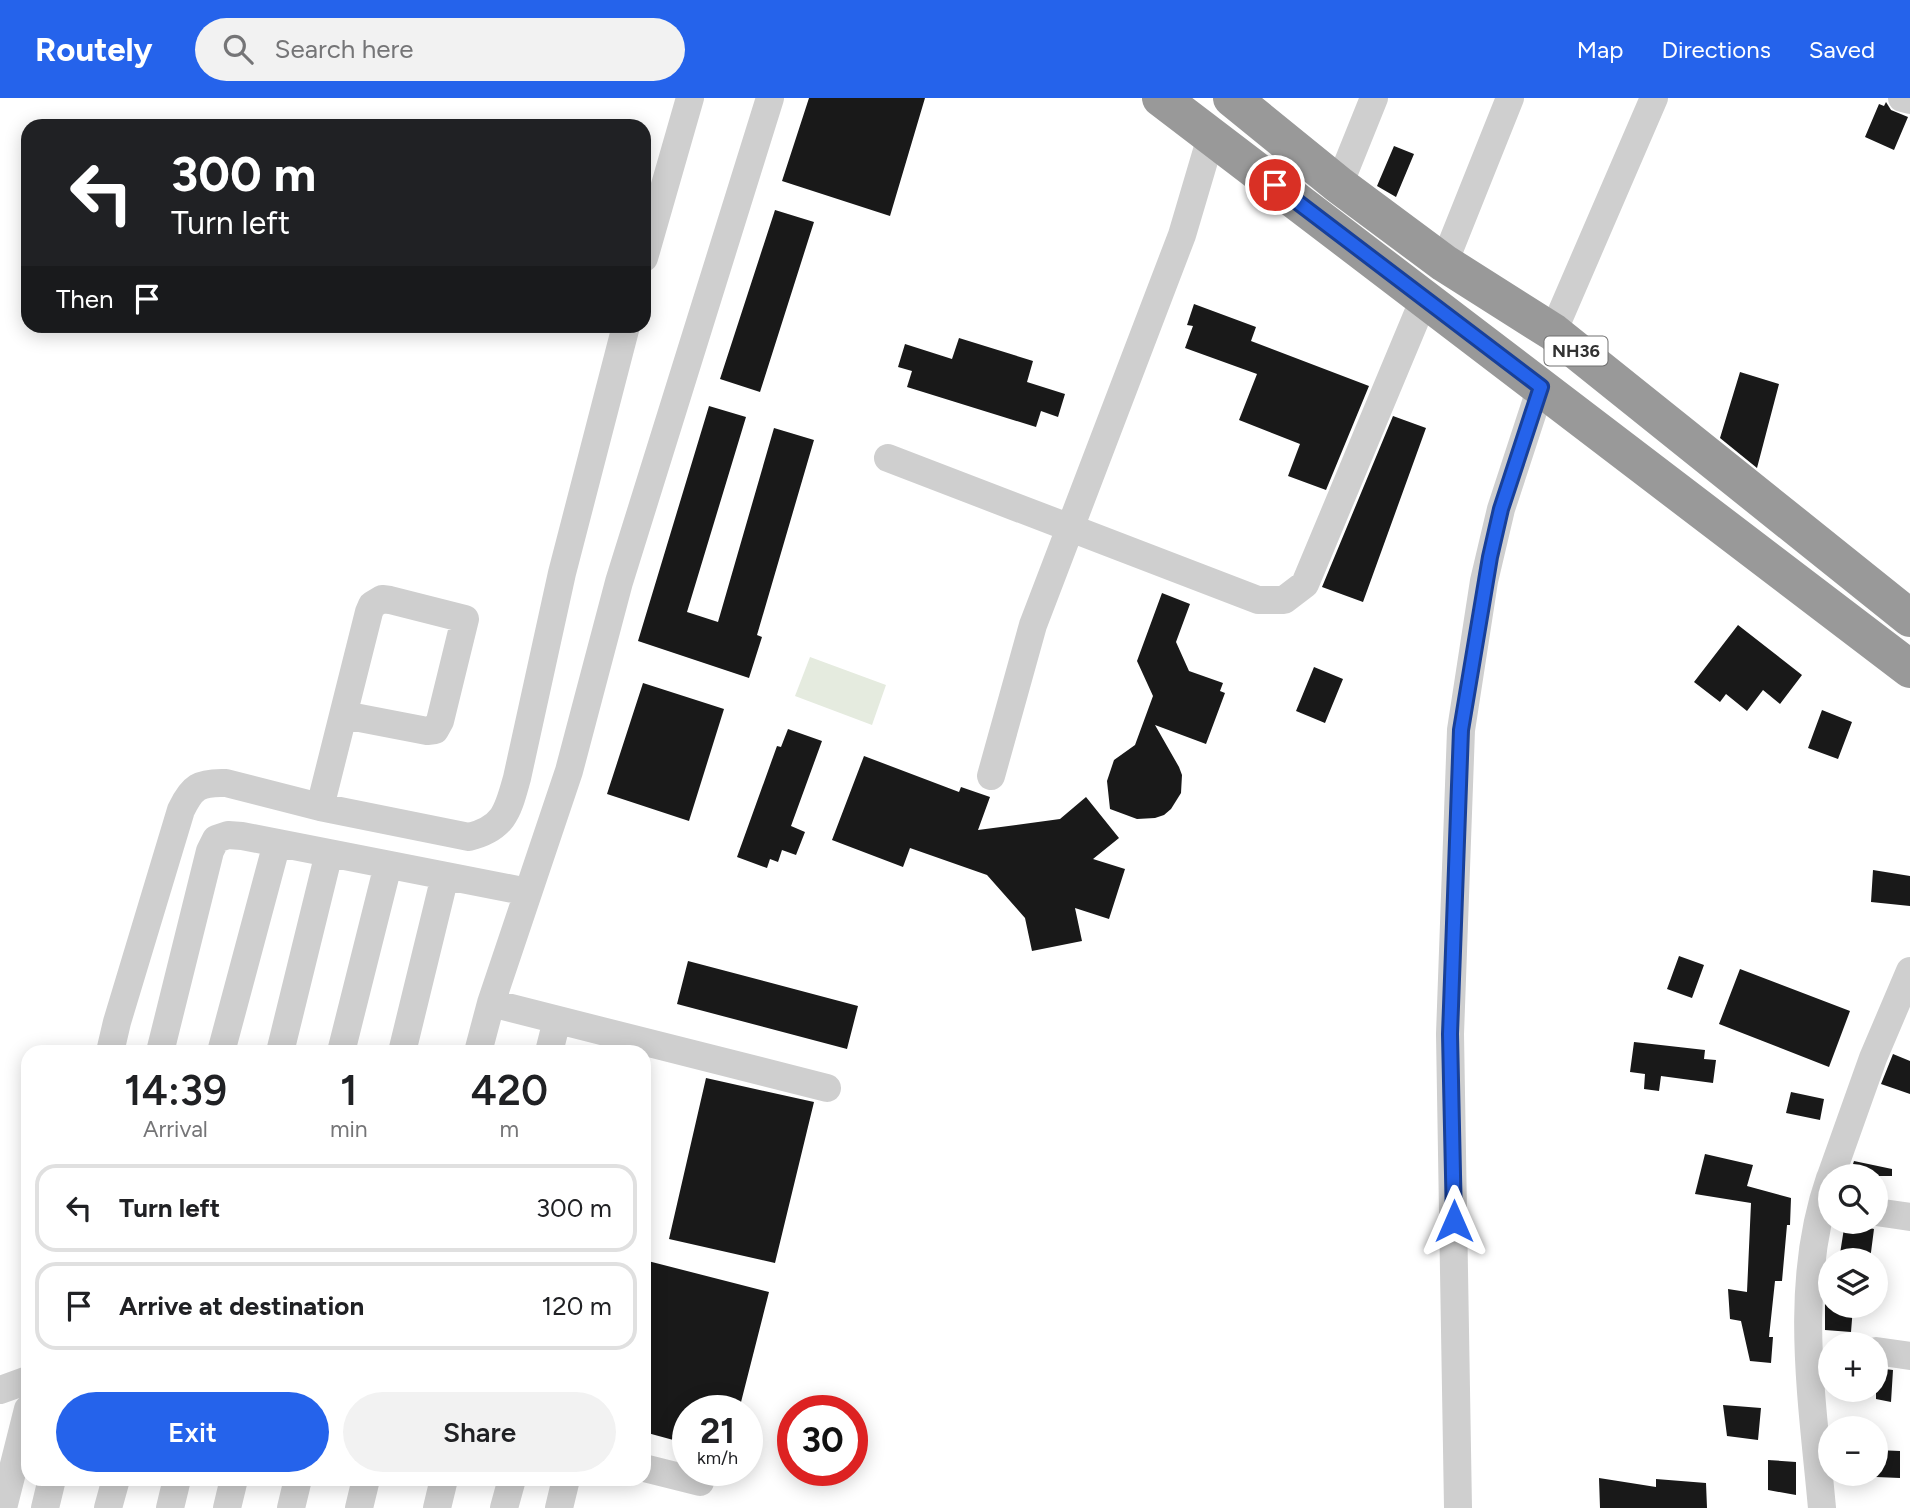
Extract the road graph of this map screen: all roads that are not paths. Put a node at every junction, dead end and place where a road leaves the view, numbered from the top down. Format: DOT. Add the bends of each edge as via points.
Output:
graph roads {
  1 [pos="690,98"];
  2 [pos="770,98"];
  3 [pos="1161,98"];
  4 [pos="1374,98"];
  5 [pos="1510,98"];
  6 [pos="1654,98"];
  7 [pos="1902,98"];
  8 [pos="1233,99"];
  9 [pos="1910,100"];
  10 [pos="1211,136"];
  11 [pos="1339,184"];
  12 [pos="651,234"];
  13 [pos="1444,263"];
  14 [pos="1424,299"];
  15 [pos="1553,332"];
  16 [pos="624,333"];
  17 [pos="1541,387"];
  18 [pos="888,458"];
  19 [pos="1071,529"];
  20 [pos="1910,618"];
  21 [pos="1910,669"];
  22 [pos="344,715"];
  23 [pos="991,776"];
  24 [pos="320,807"];
  25 [pos="277,843"];
  26 [pos="329,853"];
  27 [pos="388,865"];
  28 [pos="445,876"];
  29 [pos="528,892"];
  30 [pos="1910,971"];
  31 [pos="491,1003"];
  32 [pos="557,1020"];
  33 [pos="615,1043"];
  34 [pos="112,1045"];
  35 [pos="162,1045"];
  36 [pos="223,1045"];
  37 [pos="282,1045"];
  38 [pos="343,1045"];
  39 [pos="404,1045"];
  40 [pos="480,1045"];
  41 [pos="551,1045"];
  42 [pos="651,1051"];
  43 [pos="827,1088"];
  44 [pos="1837,1164"];
  45 [pos="1888,1214"];
  46 [pos="1910,1217"];
  47 [pos="1818,1227"];
  48 [pos="1818,1332"];
  49 [pos="1888,1353"];
  50 [pos="1910,1356"];
  51 [pos="21,1382"];
  52 [pos="0,1390"];
  53 [pos="1820,1402"];
  54 [pos="21,1438"];
  55 [pos="651,1470"];
  56 [pos="672,1475"];
  57 [pos="50,1486"];
  58 [pos="114,1486"];
  59 [pos="175,1486"];
  60 [pos="232,1486"];
  61 [pos="296,1486"];
  62 [pos="364,1486"];
  63 [pos="442,1486"];
  64 [pos="510,1486"];
  65 [pos="564,1486"];
  66 [pos="4,1508"];
  67 [pos="45,1508"];
  68 [pos="108,1508"];
  69 [pos="170,1508"];
  70 [pos="227,1508"];
  71 [pos="291,1508"];
  72 [pos="359,1508"];
  73 [pos="437,1508"];
  74 [pos="504,1508"];
  75 [pos="559,1508"];
  76 [pos="1458,1508"];
  77 [pos="1822,1508"];
  1 -- 12 [label="street"];
  2 -- 29 [label="street" via="619,582 569,771"];
  3 -- 10 [label="highway, NH36"];
  4 -- 11 [label="street"];
  5 -- 13 [label="street"];
  6 -- 15 [label="street"];
  7 -- 9 [label="street"];
  8 -- 11 [label="highway, NH36"];
  10 -- 14 [label="highway, NH36"];
  10 -- 19 [label="street" via="1182,235"];
  11 -- 13 [label="highway, NH36"];
  13 -- 15 [label="highway, NH36"];
  14 -- 17 [label="highway, NH36"];
  14 -- 19 [label="street" via="1305,584 1284,600 1258,600"];
  15 -- 20 [label="highway, NH36"];
  16 -- 24 [label="street" via="562,573 508,809 487,833 469,837"];
  17 -- 21 [label="highway, NH36"];
  17 -- 76 [label="street" via="1501,509 1461,730 1450,1034"];
  18 -- 19 [label="street"];
  19 -- 23 [label="street" via="1033,625"];
  22 -- 22 [label="street" via="435,730 465,619 390,600 377,601 369,612"];
  22 -- 24 [label="street"];
  24 -- 34 [label="street" via="226,783 212,782 190,792 180,810"];
  25 -- 26 [label="street"];
  25 -- 35 [label="street" via="228,835 216,839"];
  25 -- 36 [label="street"];
  26 -- 27 [label="street"];
  26 -- 37 [label="street"];
  27 -- 28 [label="street"];
  27 -- 38 [label="street"];
  28 -- 29 [label="street"];
  28 -- 39 [label="street"];
  29 -- 31 [label="street"];
  30 -- 44 [label="street" via="1873,1058"];
  31 -- 32 [label="street"];
  31 -- 40 [label="street"];
  32 -- 33 [label="street"];
  32 -- 41 [label="street"];
  42 -- 43 [label="street"];
  45 -- 46 [label="street"];
  47 -- 48 [label="street" via="1813,1245"];
  49 -- 50 [label="street"];
  51 -- 52 [label="street"];
  53 -- 77 [label="street"];
  54 -- 66 [label="street"];
  55 -- 56 [label="street"];
  57 -- 67 [label="street"];
  58 -- 68 [label="street"];
  59 -- 69 [label="street"];
  60 -- 70 [label="street"];
  61 -- 71 [label="street"];
  62 -- 72 [label="street"];
  63 -- 73 [label="street"];
  64 -- 74 [label="street"];
  65 -- 75 [label="street"];
}
